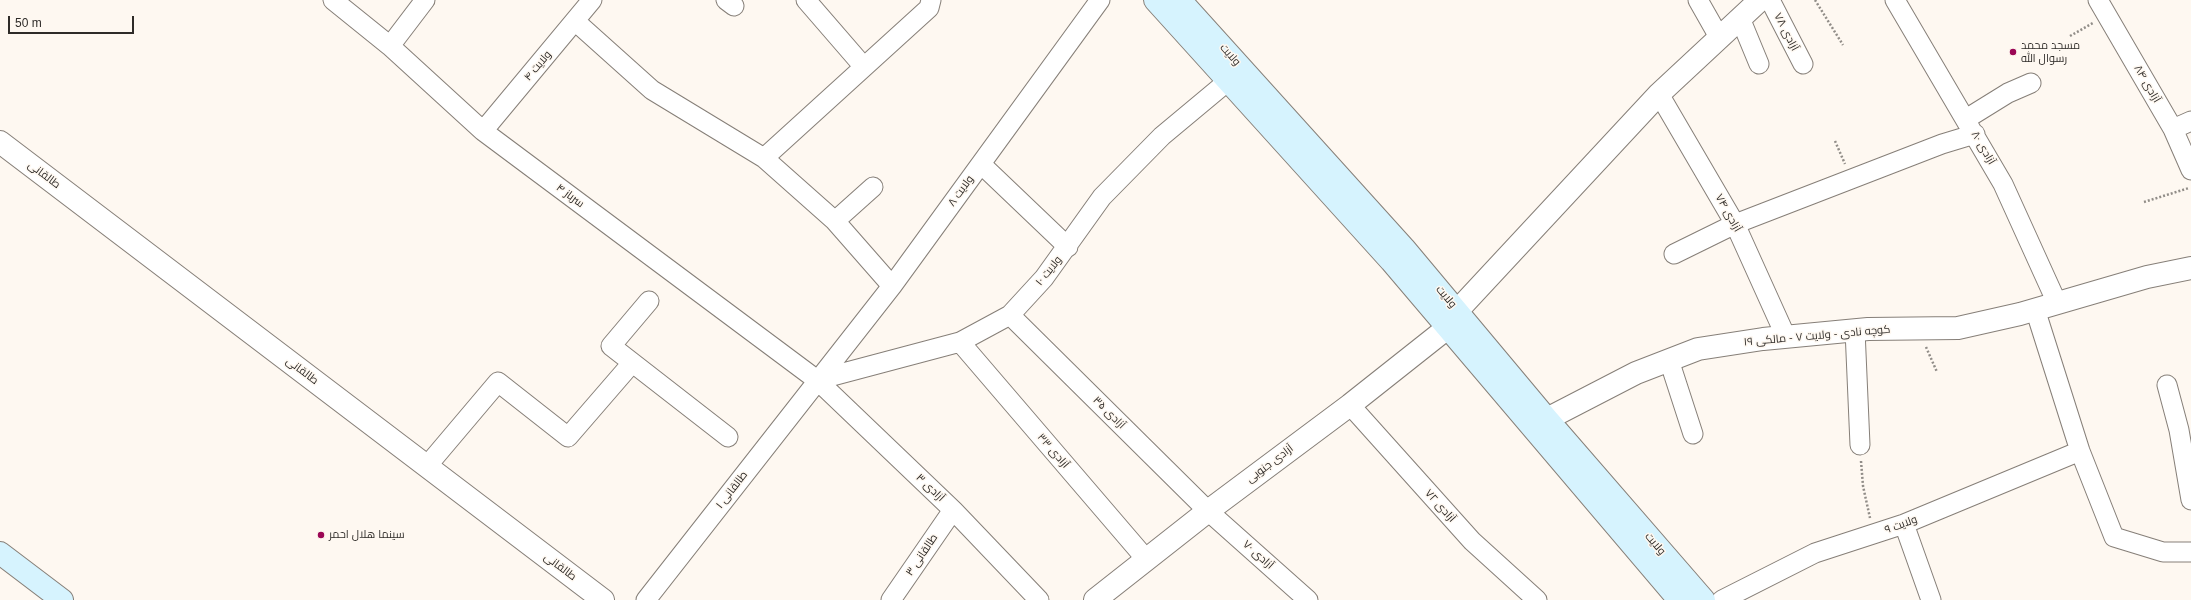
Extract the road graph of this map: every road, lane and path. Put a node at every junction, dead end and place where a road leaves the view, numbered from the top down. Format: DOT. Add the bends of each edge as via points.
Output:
graph roads {
  1 [pos="333,0"];
  2 [pos="425,0"];
  3 [pos="592,0"];
  4 [pos="806,0"];
  5 [pos="931,0"];
  6 [pos="1100,0"];
  7 [pos="1155,0"];
  8 [pos="1180,0"];
  9 [pos="1698,0"];
  10 [pos="1760,0"];
  11 [pos="1770,0"];
  12 [pos="1815,0"];
  13 [pos="1895,0"];
  14 [pos="2103,8"];
  15 [pos="1740,18"];
  16 [pos="575,21"];
  17 [pos="2070,36"];
  18 [pos="1719,37"];
  19 [pos="1842,45"];
  20 [pos="390,46"];
  21 [pos="1759,64"];
  22 [pos="1803,64"];
  23 [pos="864,67"];
  24 [pos="1228,81"];
  25 [pos="2031,83"];
  26 [pos="1660,94"];
  27 [pos="2191,121"];
  28 [pos="1971,126"];
  29 [pos="2173,129"];
  30 [pos="483,131"];
  31 [pos="1835,141"];
  32 [pos="1,147"];
  33 [pos="764,158"];
  34 [pos="981,164"];
  35 [pos="2191,170"];
  36 [pos="1852,179"];
  37 [pos="873,187"];
  38 [pos="2191,187"];
  39 [pos="2144,202"];
  40 [pos="835,221"];
  41 [pos="1735,224"];
  42 [pos="1068,247"];
  43 [pos="1674,254"];
  44 [pos="2191,268"];
  45 [pos="892,286"];
  46 [pos="649,301"];
  47 [pos="2057,303"];
  48 [pos="2035,309"];
  49 [pos="1458,310"];
  50 [pos="1010,315"];
  51 [pos="1918,328"];
  52 [pos="1446,329"];
  53 [pos="1855,330"];
  54 [pos="1786,337"];
  55 [pos="960,342"];
  56 [pos="1669,360"];
  57 [pos="632,363"];
  58 [pos="1937,372"];
  59 [pos="818,380"];
  60 [pos="2167,385"];
  61 [pos="1350,406"];
  62 [pos="1547,419"];
  63 [pos="2185,429"];
  64 [pos="1693,434"];
  65 [pos="728,437"];
  66 [pos="1860,445"];
  67 [pos="2080,451"];
  68 [pos="427,466"];
  69 [pos="2191,500"];
  70 [pos="953,510"];
  71 [pos="1208,511"];
  72 [pos="1904,524"];
  73 [pos="1874,534"];
  74 [pos="2191,552"];
  75 [pos="0,553"];
  76 [pos="1146,559"];
  77 [pos="1097,599"];
  78 [pos="62,600"];
  79 [pos="603,600"];
  80 [pos="646,600"];
  81 [pos="891,600"];
  82 [pos="1039,600"];
  83 [pos="1308,600"];
  84 [pos="1537,600"];
  85 [pos="1679,600"];
  86 [pos="1704,600"];
  87 [pos="1722,600"];
  88 [pos="1931,600"];
  1 -- 20 [label="street, سرباز ۴"];
  2 -- 20 [label="street"];
  3 -- 16 [label="street, ولایت ۴"];
  4 -- 23 [label="street"];
  5 -- 23 [label="street" via="929,8"];
  6 -- 34 [label="street, ولایت ۸"];
  7 -- 24 [label="main road, ولایت"];
  8 -- 49 [label="main road, ولایت"];
  9 -- 18 [label="street"];
  10 -- 15 [label="street, آزادی جنوبی"];
  11 -- 22 [label="street, آزادی ۷۸"];
  12 -- 19 [label="path"];
  13 -- 28 [label="street, آزادی ۸۰"];
  14 -- 17 [label="path"];
  14 -- 29 [label="street, آزادی ۸۴"];
  15 -- 18 [label="street, آزادی جنوبی"];
  15 -- 21 [label="street"];
  16 -- 30 [label="street, ولایت ۴"];
  16 -- 33 [label="street" via="652,90"];
  18 -- 26 [label="street, آزادی جنوبی"];
  20 -- 30 [label="street, سرباز ۴"];
  23 -- 33 [label="street"];
  24 -- 42 [label="street, ولایت ۱۰" via="1162,136 1102,197"];
  24 -- 52 [label="main road, ولایت" via="1391,261"];
  25 -- 28 [label="street" via="2008,93"];
  26 -- 41 [label="street, آزادی ۷۴"];
  26 -- 49 [label="street, آزادی جنوبی"];
  27 -- 29 [label="street"];
  28 -- 36 [label="street" via="1942,144"];
  28 -- 47 [label="street, آزادی ۸۰" via="2003,184"];
  29 -- 35 [label="street, آزادی ۸۴"];
  30 -- 59 [label="street, سرباز ۴"];
  31 -- 36 [label="path"];
  32 -- 68 [label="street, طالقانی"];
  33 -- 40 [label="street"];
  34 -- 42 [label="street"];
  34 -- 45 [label="street, ولایت ۸"];
  36 -- 41 [label="street"];
  37 -- 40 [label="street"];
  38 -- 39 [label="path"];
  40 -- 45 [label="street"];
  41 -- 43 [label="street"];
  41 -- 54 [label="street, آزادی ۷۴"];
  42 -- 50 [label="street, ولایت ۱۰"];
  44 -- 47 [label="street, کوچه نادی - ولایت ۷ - مالکی ۱۹" via="2147,277"];
  45 -- 59 [label="street, ولایت ۸"];
  46 -- 57 [label="street" via="611,346"];
  47 -- 48 [label="street, کوچه نادی - ولایت ۷ - مالکی ۱۹"];
  48 -- 51 [label="street, کوچه نادی - ولایت ۷ - مالکی ۱۹" via="1958,328"];
  48 -- 67 [label="street"];
  49 -- 52 [label="street, آزادی جنوبی"];
  49 -- 62 [label="main road, ولایت"];
  50 -- 55 [label="street, ولایت ۱۰"];
  50 -- 71 [label="street, آزادی ۳۵"];
  51 -- 53 [label="street, کوچه نادی - ولایت ۷ - مالکی ۱۹"];
  51 -- 58 [label="path"];
  52 -- 61 [label="street, آزادی جنوبی"];
  52 -- 85 [label="main road, ولایت"];
  53 -- 54 [label="street, کوچه نادی - ولایت ۷ - مالکی ۱۹"];
  53 -- 66 [label="street"];
  54 -- 56 [label="street, کوچه نادی - ولایت ۷ - مالکی ۱۹" via="1698,349"];
  55 -- 59 [label="street, ولایت ۱۰"];
  55 -- 76 [label="street, آزادی ۳۳"];
  56 -- 62 [label="street, کوچه نادی - ولایت ۷ - مالکی ۱۹" via="1636,373"];
  56 -- 64 [label="street"];
  57 -- 65 [label="street"];
  57 -- 68 [label="street" via="568,437 498,382"];
  59 -- 70 [label="street, آزادی ۳"];
  59 -- 80 [label="street, طالقانی ۱"];
  60 -- 63 [label="street"];
  61 -- 71 [label="street, آزادی جنوبی"];
  61 -- 84 [label="street, آزادی ۷۲" via="1472,541"];
  62 -- 86 [label="main road, ولایت"];
  63 -- 69 [label="street"];
  66 -- 73 [label="path" via="1863,486"];
  67 -- 72 [label="street, ولایت ۹"];
  67 -- 74 [label="street" via="2114,537 2163,552"];
  68 -- 79 [label="street, طالقانی"];
  70 -- 81 [label="street, طالقانی ۳"];
  70 -- 82 [label="street, آزادی ۳"];
  71 -- 76 [label="street, آزادی جنوبی"];
  71 -- 83 [label="street, آزادی ۷۰"];
  72 -- 73 [label="street, ولایت ۹"];
  72 -- 88 [label="street"];
  73 -- 87 [label="street, ولایت ۹" via="1815,553"];
  75 -- 78 [label="main road"];
  76 -- 77 [label="street, آزادی جنوبی"];
}
